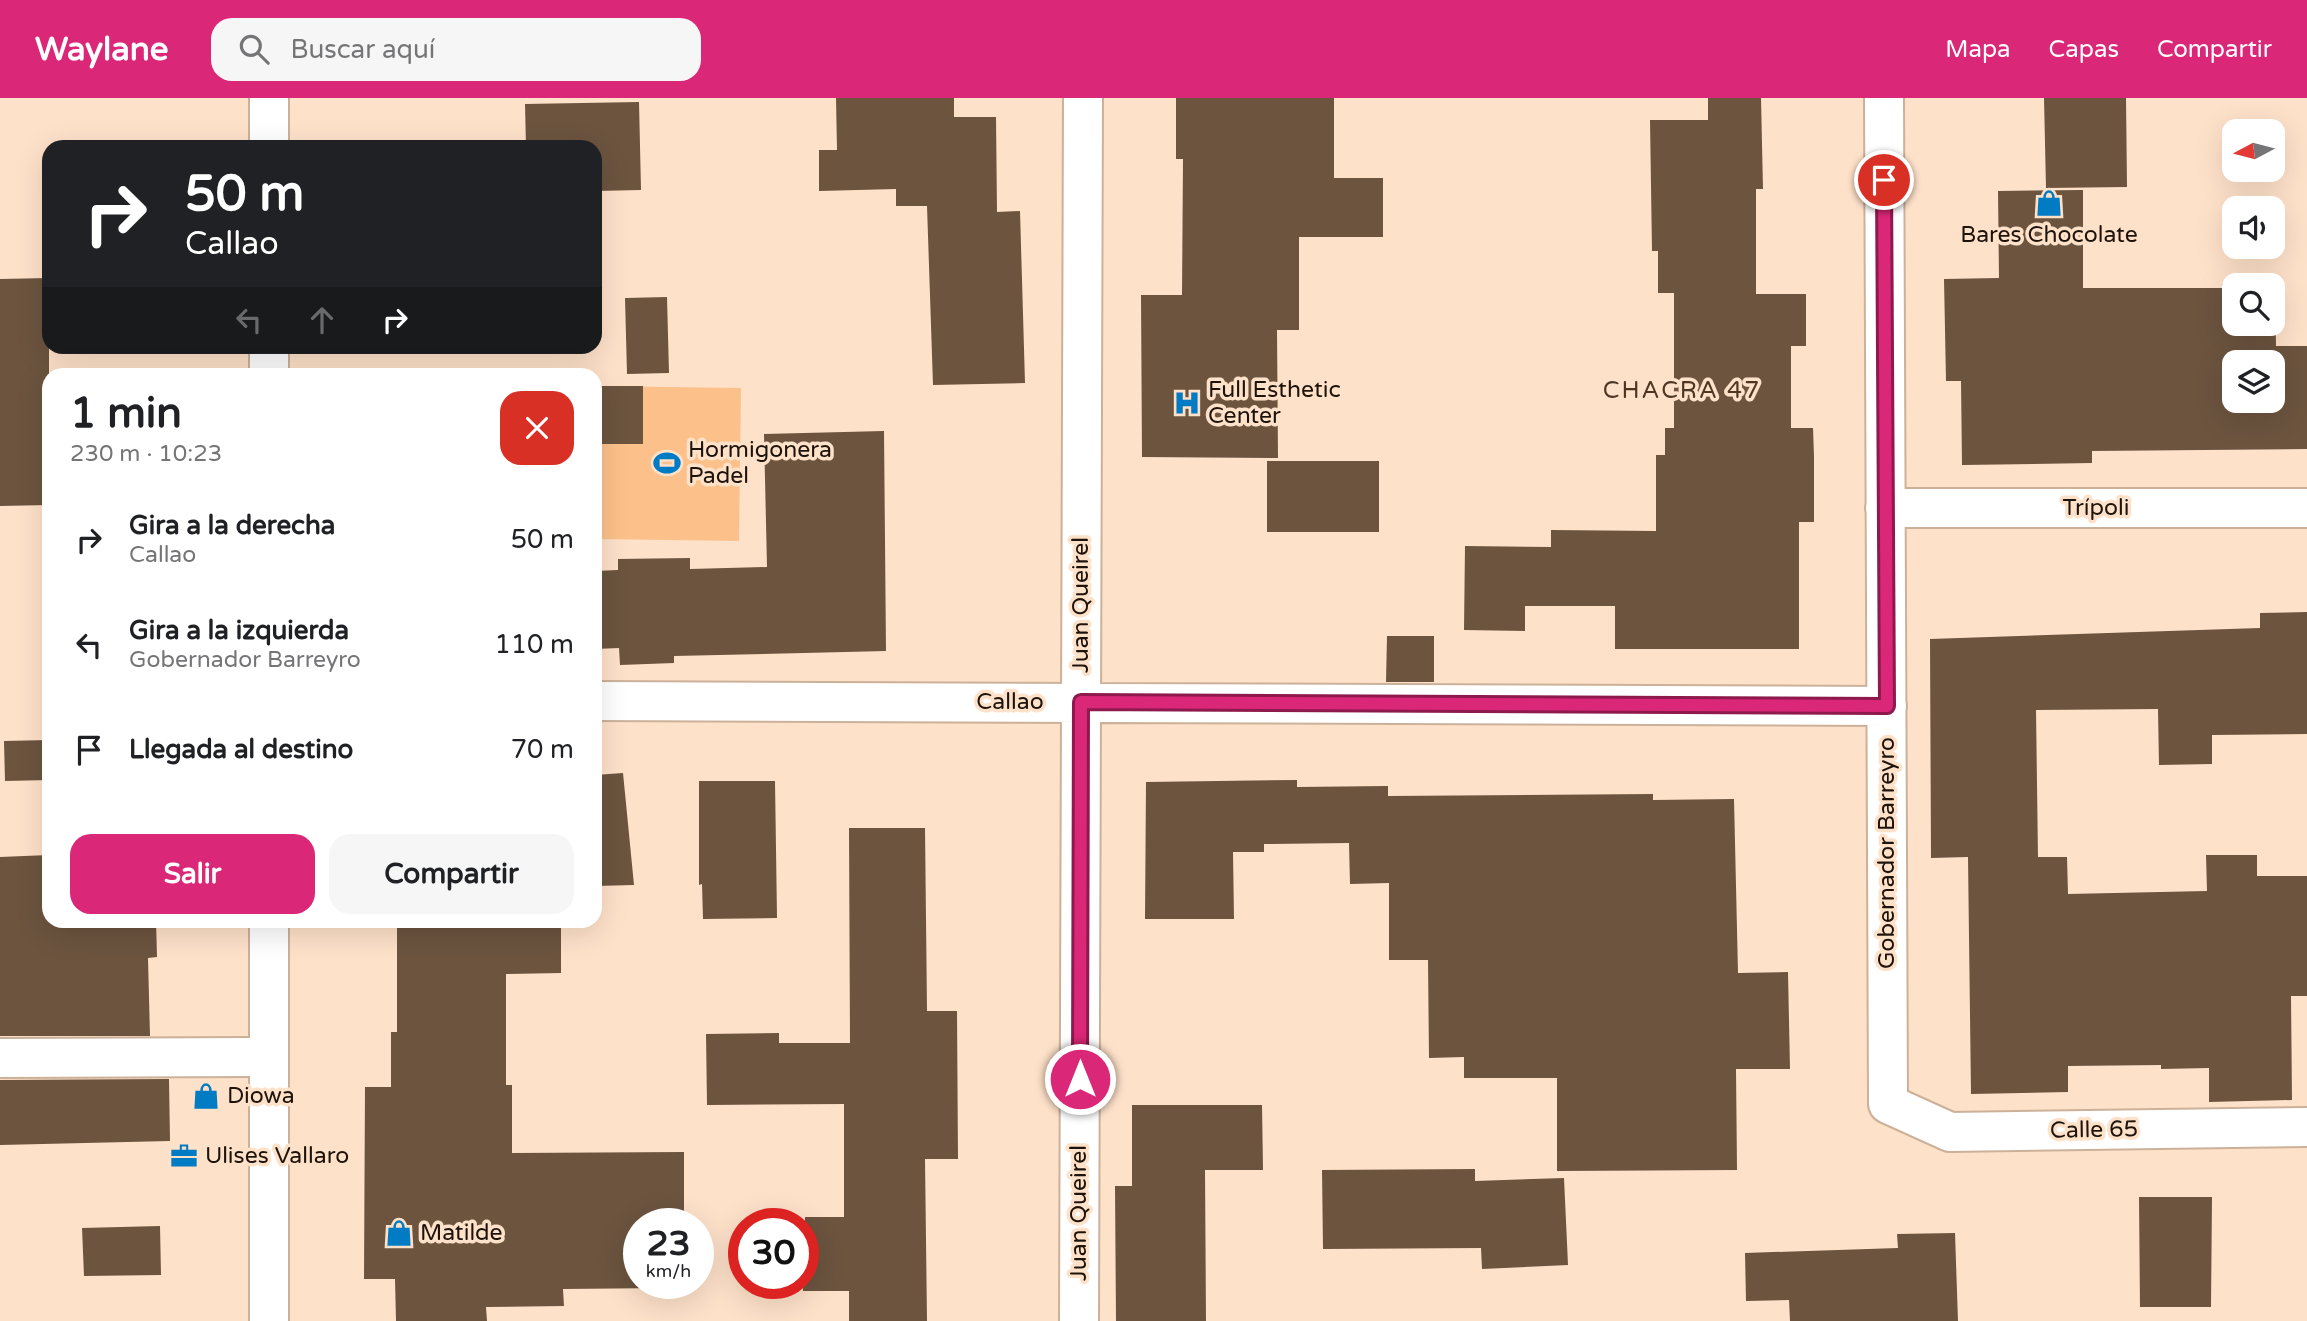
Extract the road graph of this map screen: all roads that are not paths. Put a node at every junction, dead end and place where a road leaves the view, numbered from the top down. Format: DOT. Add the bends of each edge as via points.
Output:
graph roads {
  1 [pos="269,98"];
  2 [pos="1083,98"];
  3 [pos="1884,98"];
  4 [pos="269,140"];
  5 [pos="1885,508"];
  6 [pos="2307,508"];
  7 [pos="602,701"];
  8 [pos="1081,702"];
  9 [pos="1887,706"];
  10 [pos="269,928"];
  11 [pos="269,1057"];
  12 [pos="0,1058"];
  13 [pos="1888,1104"];
  14 [pos="2307,1127"];
  15 [pos="269,1321"];
  16 [pos="1079,1321"];
  1 -- 4 [label="street"];
  2 -- 8 [label="street, Juan Queirel"];
  3 -- 5 [label="street, Gobernador Barreyro"];
  5 -- 6 [label="street, Trípoli"];
  5 -- 9 [label="street, Gobernador Barreyro"];
  7 -- 8 [label="street, Callao"];
  8 -- 9 [label="street, Callao"];
  8 -- 16 [label="street, Juan Queirel"];
  9 -- 13 [label="street, Gobernador Barreyro"];
  10 -- 11 [label="street"];
  11 -- 12 [label="street"];
  11 -- 15 [label="street"];
  13 -- 14 [label="street, Calle 65" via="1950,1132"];
}
